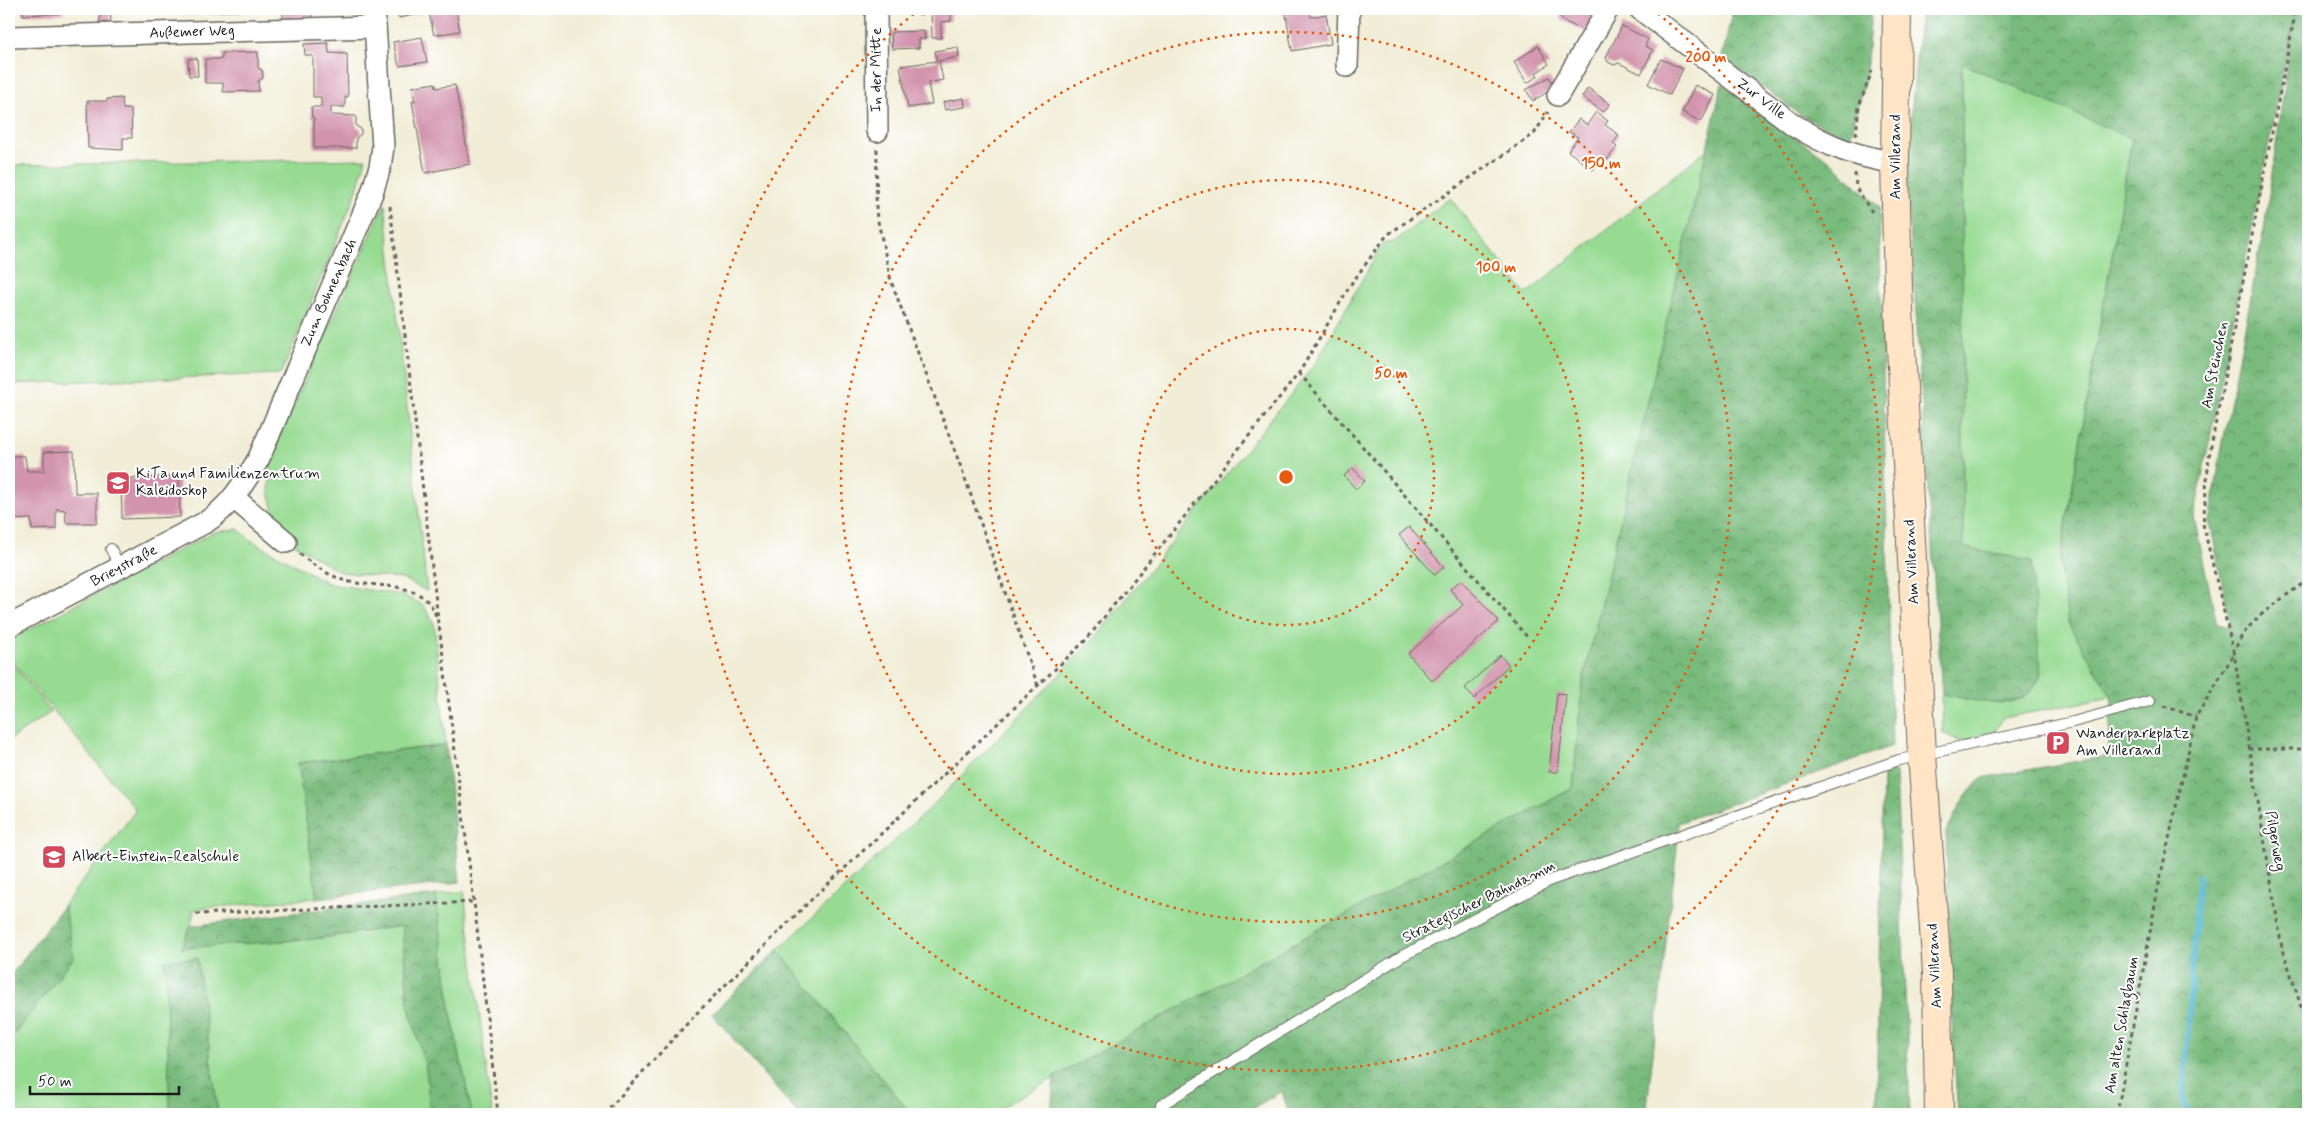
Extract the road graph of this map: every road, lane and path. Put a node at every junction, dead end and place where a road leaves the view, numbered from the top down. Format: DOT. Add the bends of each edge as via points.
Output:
graph roads {
  1 [pos="876,9"];
  2 [pos="1348,9"];
  3 [pos="1608,9"];
  4 [pos="1640,9"];
  5 [pos="1896,9"];
  6 [pos="2296,9"];
  7 [pos="374,18"];
  8 [pos="9,37"];
  9 [pos="1347,66"];
  10 [pos="1558,95"];
  11 [pos="877,131"];
  12 [pos="1895,163"];
  13 [pos="389,196"];
  14 [pos="1299,373"];
  15 [pos="234,498"];
  16 [pos="286,542"];
  17 [pos="2308,579"];
  18 [pos="439,625"];
  19 [pos="9,626"];
  20 [pos="1529,639"];
  21 [pos="2234,654"];
  22 [pos="1038,686"];
  23 [pos="2150,701"];
  24 [pos="2196,717"];
  25 [pos="2249,749"];
  26 [pos="2308,749"];
  27 [pos="1922,754"];
  28 [pos="474,902"];
  29 [pos="196,914"];
  30 [pos="2308,1029"];
  31 [pos="1162,1110"];
  32 [pos="498,1114"];
  33 [pos="604,1114"];
  34 [pos="1939,1114"];
  35 [pos="2117,1114"];
  1 -- 11 [label="street, In der Mitte"];
  2 -- 9 [label="street"];
  3 -- 10 [label="street"];
  4 -- 12 [label="street, Zur Ville" via="1819,140 1854,156"];
  5 -- 12 [label="main road, Am Villerand"];
  6 -- 21 [label="path, Am Steinchen" via="2208,457 2203,524"];
  7 -- 8 [label="street, Außemer Weg"];
  7 -- 15 [label="street, Zum Bohnenbach" via="383,147 375,185 259,458"];
  10 -- 14 [label="path" via="1534,134 1387,235 1351,284"];
  11 -- 22 [label="path" via="876,212 890,281 962,470"];
  12 -- 27 [label="main road, Am Villerand" via="1898,289"];
  13 -- 18 [label="path"];
  14 -- 20 [label="path"];
  14 -- 22 [label="path" via="1086,640"];
  15 -- 16 [label="street"];
  15 -- 19 [label="street, Brieystraße" via="206,522 116,558"];
  16 -- 18 [label="path" via="328,574 347,581 418,594 432,606"];
  17 -- 21 [label="path" via="2247,628 2237,641"];
  18 -- 28 [label="path"];
  21 -- 24 [label="path"];
  21 -- 25 [label="path, Pilgerweg"];
  22 -- 33 [label="path" via="810,901 696,1014"];
  23 -- 24 [label="path"];
  23 -- 27 [label="lane, Strategischer Bahndamm" via="2074,722"];
  24 -- 35 [label="path, Am alten Schlagbaum" via="2158,888"];
  25 -- 26 [label="path"];
  25 -- 30 [label="path, Pilgerweg" via="2281,944"];
  27 -- 31 [label="lane, Strategischer Bahndamm" via="1881,765 1551,880 1402,956"];
  27 -- 34 [label="main road, Am Villerand" via="1937,974"];
  28 -- 29 [label="path"];
  28 -- 32 [label="path"];
}
